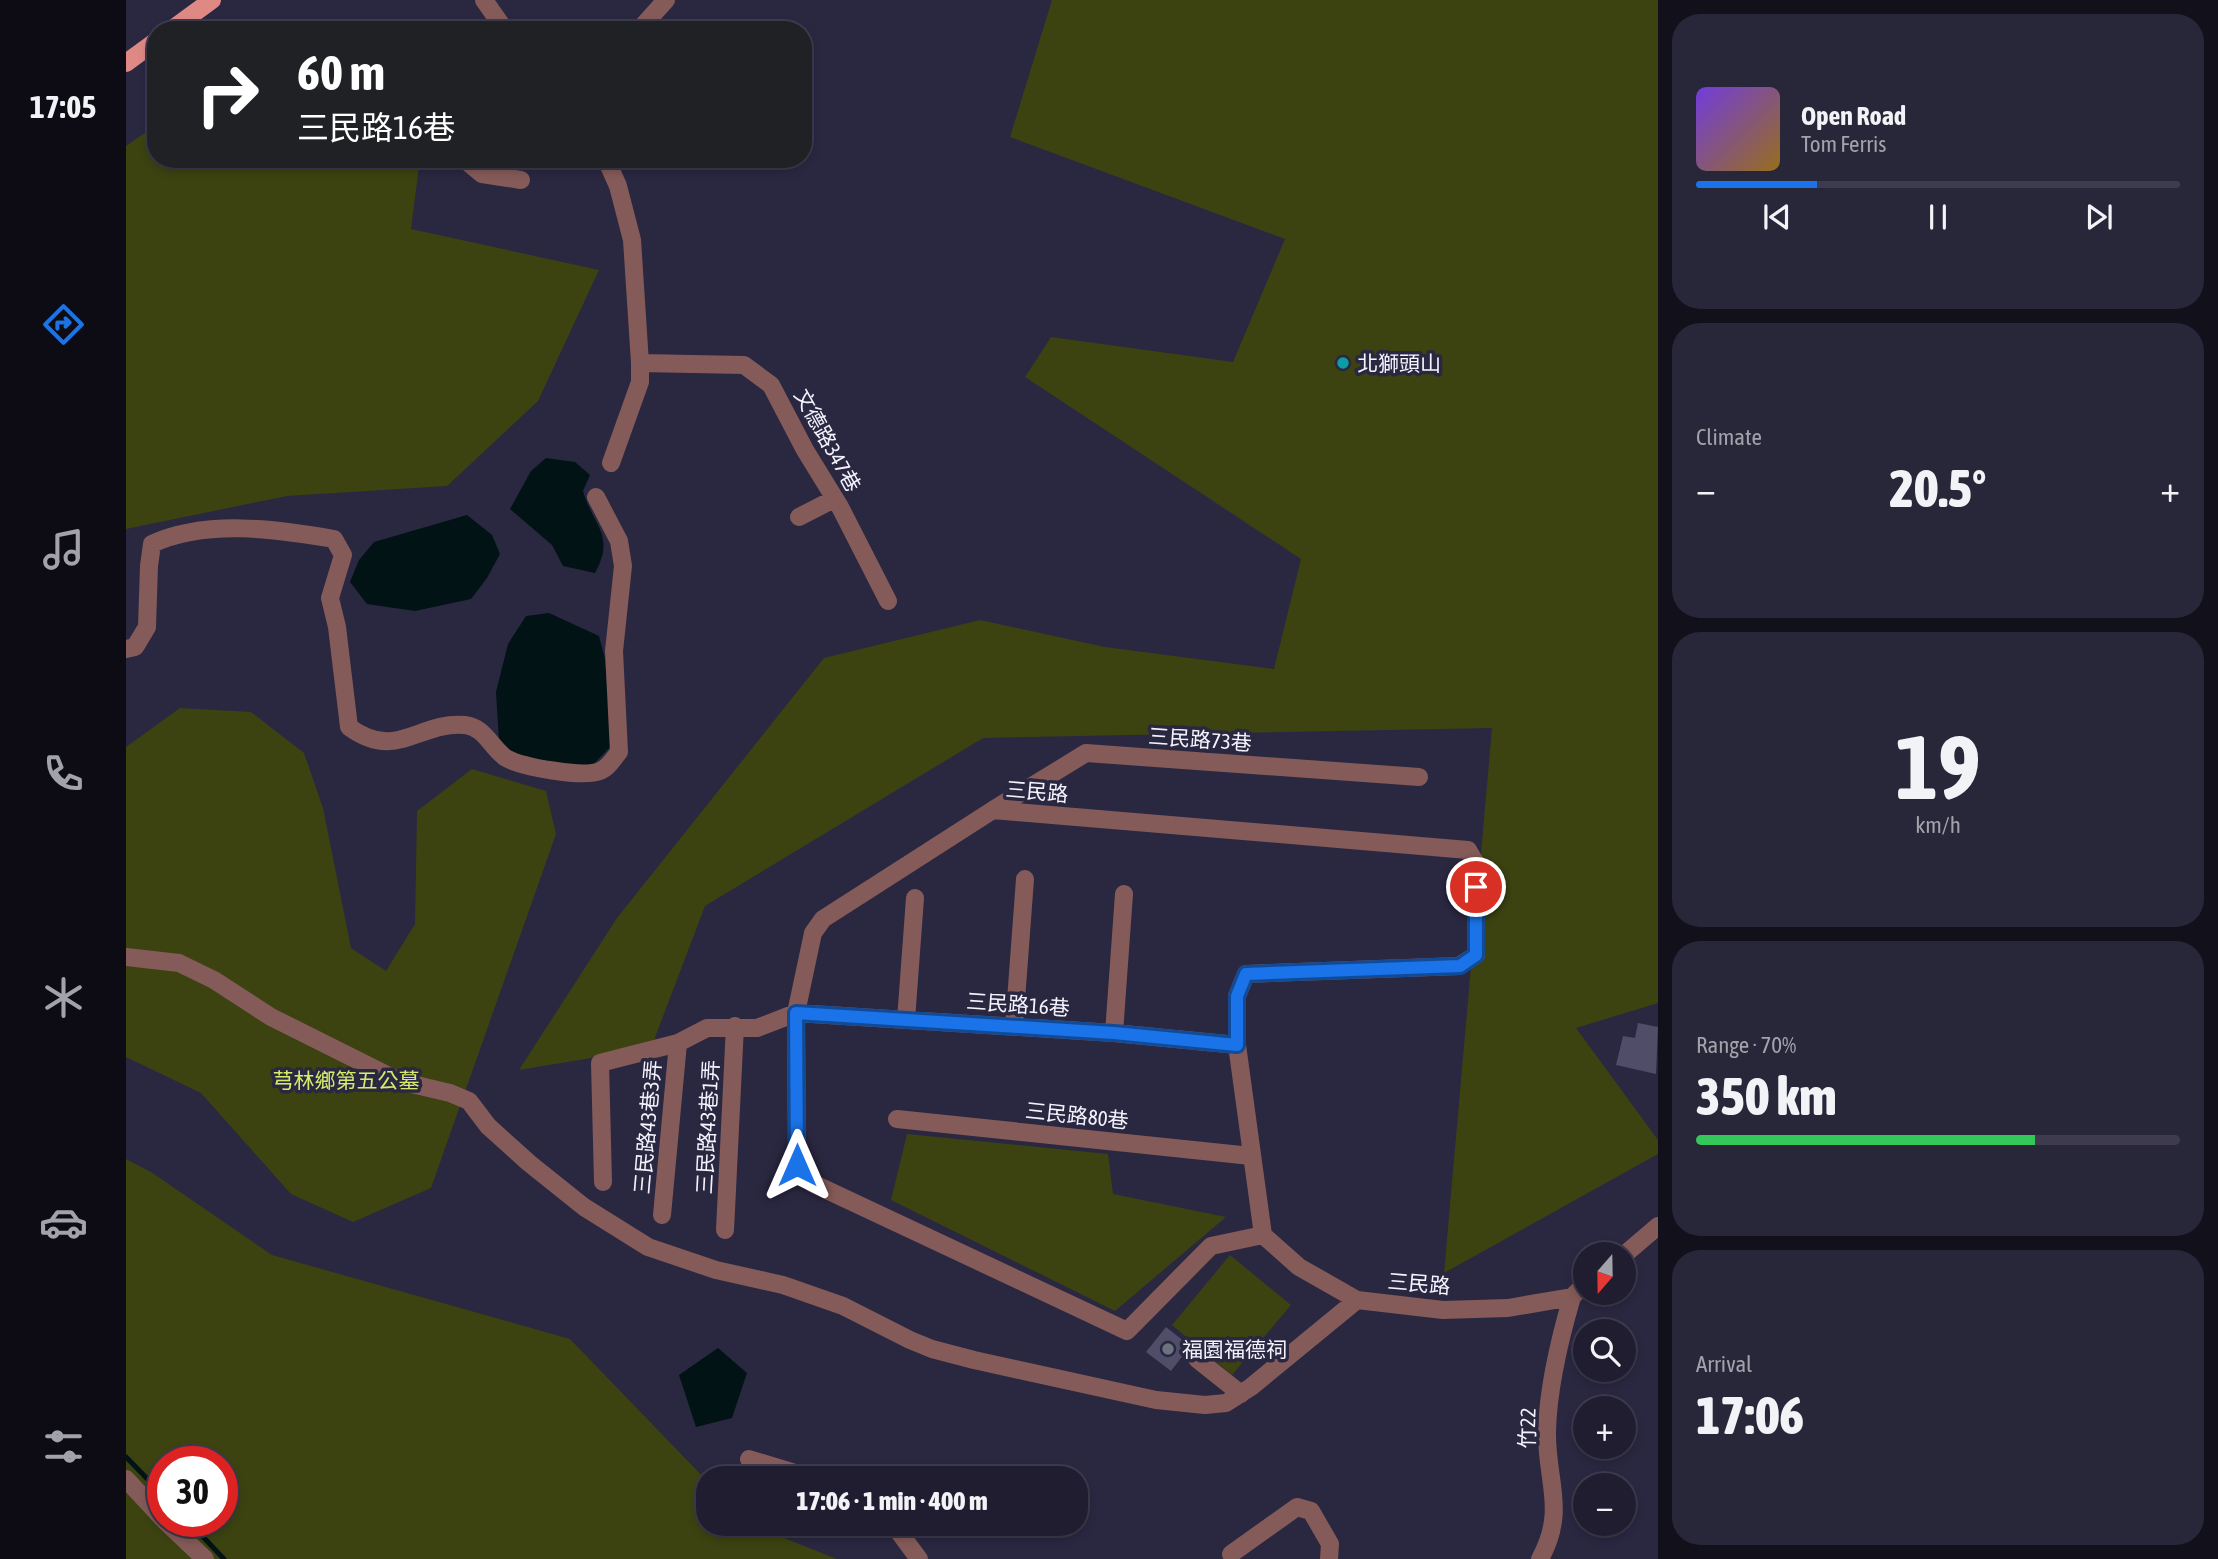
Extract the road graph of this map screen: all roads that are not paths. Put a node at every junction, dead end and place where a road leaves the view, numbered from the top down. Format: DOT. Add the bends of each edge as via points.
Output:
graph roads {
  1 [pos="212,0"];
  2 [pos="484,0"];
  3 [pos="666,0"];
  4 [pos="184,21"];
  5 [pos="499,21"];
  6 [pos="647,21"];
  7 [pos="147,48"];
  8 [pos="126,63"];
  9 [pos="475,168"];
  10 [pos="610,168"];
  11 [pos="521,180"];
  12 [pos="640,363"];
  13 [pos="611,463"];
  14 [pos="596,497"];
  15 [pos="834,499"];
  16 [pos="799,517"];
  17 [pos="888,601"];
  18 [pos="126,649"];
  19 [pos="1419,777"];
  20 [pos="993,810"];
  21 [pos="1025,879"];
  22 [pos="1124,894"];
  23 [pos="915,898"];
  24 [pos="126,957"];
  25 [pos="796,1013"];
  26 [pos="906,1020"];
  27 [pos="735,1026"];
  28 [pos="1014,1027"];
  29 [pos="1114,1033"];
  30 [pos="678,1043"];
  31 [pos="1237,1045"];
  32 [pos="897,1119"];
  33 [pos="1251,1156"];
  34 [pos="603,1182"];
  35 [pos="662,1214"];
  36 [pos="1658,1226"];
  37 [pos="725,1230"];
  38 [pos="1263,1234"];
  39 [pos="1636,1245"];
  40 [pos="1572,1297"];
  41 [pos="1357,1300"];
  42 [pos="1197,1359"];
  43 [pos="1241,1394"];
  44 [pos="749,1460"];
  45 [pos="770,1466"];
  46 [pos="126,1479"];
  47 [pos="147,1502"];
  48 [pos="902,1536"];
  49 [pos="182,1537"];
  50 [pos="1231,1554"];
  51 [pos="205,1559"];
  52 [pos="919,1559"];
  53 [pos="1329,1559"];
  54 [pos="1540,1559"];
  1 -- 4 [label="main road"];
  2 -- 5 [label="street"];
  3 -- 6 [label="street"];
  7 -- 8 [label="main road"];
  9 -- 11 [label="street" via="482,174"];
  10 -- 12 [label="street" via="632,240"];
  12 -- 13 [label="street" via="640,382"];
  12 -- 15 [label="street, 文德路347巷" via="744,365 771,385"];
  14 -- 18 [label="street" via="619,541 623,566 614,651 619,752 603,770 581,775 508,759 483,733 468,725 440,726 389,742 365,738 349,726 330,598 343,555 334,540 283,532 208,530 172,535 152,544 147,627 135,647"];
  15 -- 16 [label="street"];
  15 -- 17 [label="street, 文德路347巷"];
  19 -- 20 [label="street, 三民路73巷" via="1086,753"];
  20 -- 25 [label="street, 三民路" via="823,919 813,933"];
  20 -- 31 [label="street, 三民路" via="1468,850 1476,864 1476,955 1460,966 1246,974 1237,996"];
  21 -- 28 [label="street"];
  22 -- 29 [label="street"];
  23 -- 26 [label="street"];
  24 -- 43 [label="street" via="179,963 271,1017 399,1081 469,1101 488,1126 529,1163 584,1207 648,1247 844,1306 910,1340 974,1360 1156,1400 1205,1405 1226,1403"];
  25 -- 26 [label="street, 三民路16巷"];
  25 -- 27 [label="street" via="757,1028"];
  25 -- 38 [label="street, 三民路" via="797,1165 812,1183 1127,1331 1211,1246"];
  26 -- 28 [label="street, 三民路16巷"];
  27 -- 30 [label="street" via="706,1028"];
  27 -- 37 [label="street, 三民路43巷1弄"];
  28 -- 29 [label="street, 三民路16巷"];
  29 -- 31 [label="street, 三民路16巷"];
  30 -- 34 [label="street" via="600,1063"];
  30 -- 35 [label="street, 三民路43巷3弄"];
  31 -- 33 [label="street, 三民路"];
  32 -- 33 [label="street, 三民路80巷"];
  33 -- 38 [label="street, 三民路"];
  36 -- 39 [label="street"];
  38 -- 41 [label="street, 三民路" via="1299,1267"];
  40 -- 41 [label="street, 三民路" via="1508,1308 1443,1310"];
  40 -- 54 [label="street, 竹22 / 竹22" via="1547,1431 1555,1521"];
  41 -- 43 [label="street"];
  42 -- 43 [label="street"];
  44 -- 45 [label="street"];
  46 -- 47 [label="street"];
  48 -- 52 [label="street"];
  49 -- 51 [label="street"];
  50 -- 53 [label="street" via="1297,1507 1311,1511 1330,1544"];
}
